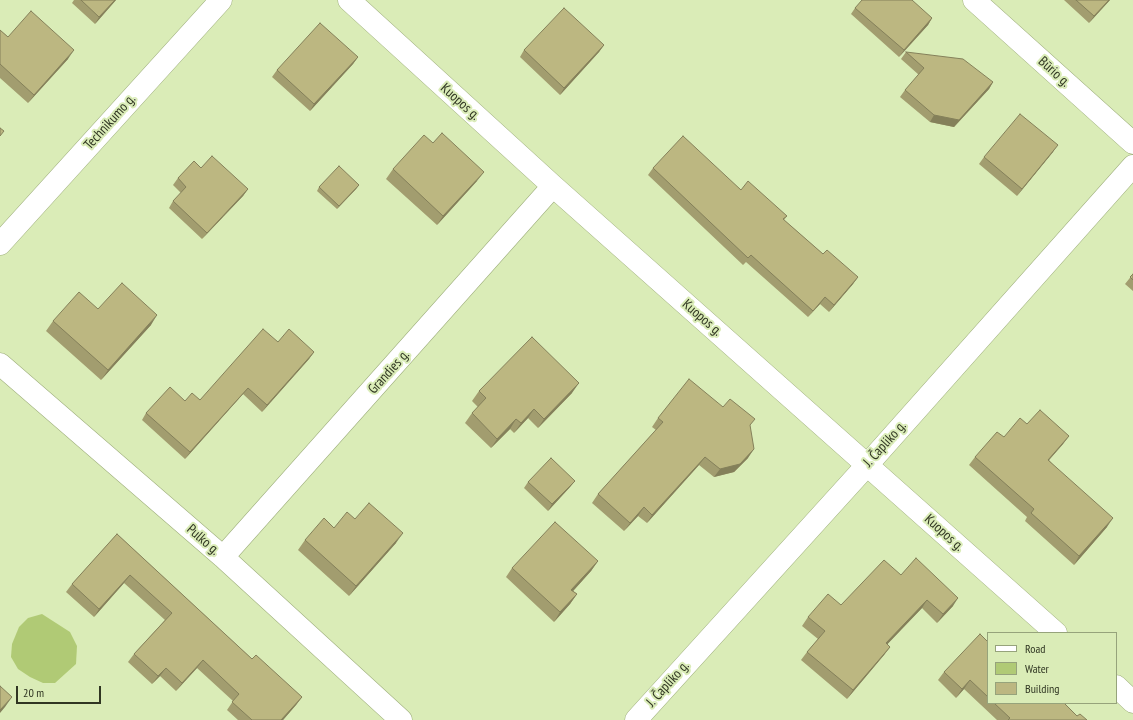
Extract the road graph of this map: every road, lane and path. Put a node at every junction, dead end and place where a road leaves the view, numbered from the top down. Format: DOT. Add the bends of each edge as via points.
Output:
graph roads {
  1 [pos="221,0"];
  2 [pos="349,0"];
  3 [pos="974,0"];
  4 [pos="1133,143"];
  5 [pos="1133,166"];
  6 [pos="553,186"];
  7 [pos="0,244"];
  8 [pos="0,364"];
  9 [pos="868,464"];
  10 [pos="223,557"];
  11 [pos="1055,632"];
  12 [pos="1117,687"];
  13 [pos="1133,702"];
  14 [pos="401,720"];
  15 [pos="636,720"];
  1 -- 7 [label="street, Technikumo g."];
  2 -- 6 [label="street, Kuopos g."];
  3 -- 4 [label="street, Būrio g."];
  5 -- 9 [label="street, J. Čapliko g."];
  6 -- 9 [label="street, Kuopos g."];
  6 -- 10 [label="street, Grandies g."];
  8 -- 10 [label="street, Pulko g."];
  9 -- 11 [label="street, Kuopos g."];
  9 -- 15 [label="street, J. Čapliko g."];
  10 -- 14 [label="street, Pulko g."];
  12 -- 13 [label="street"];
}
